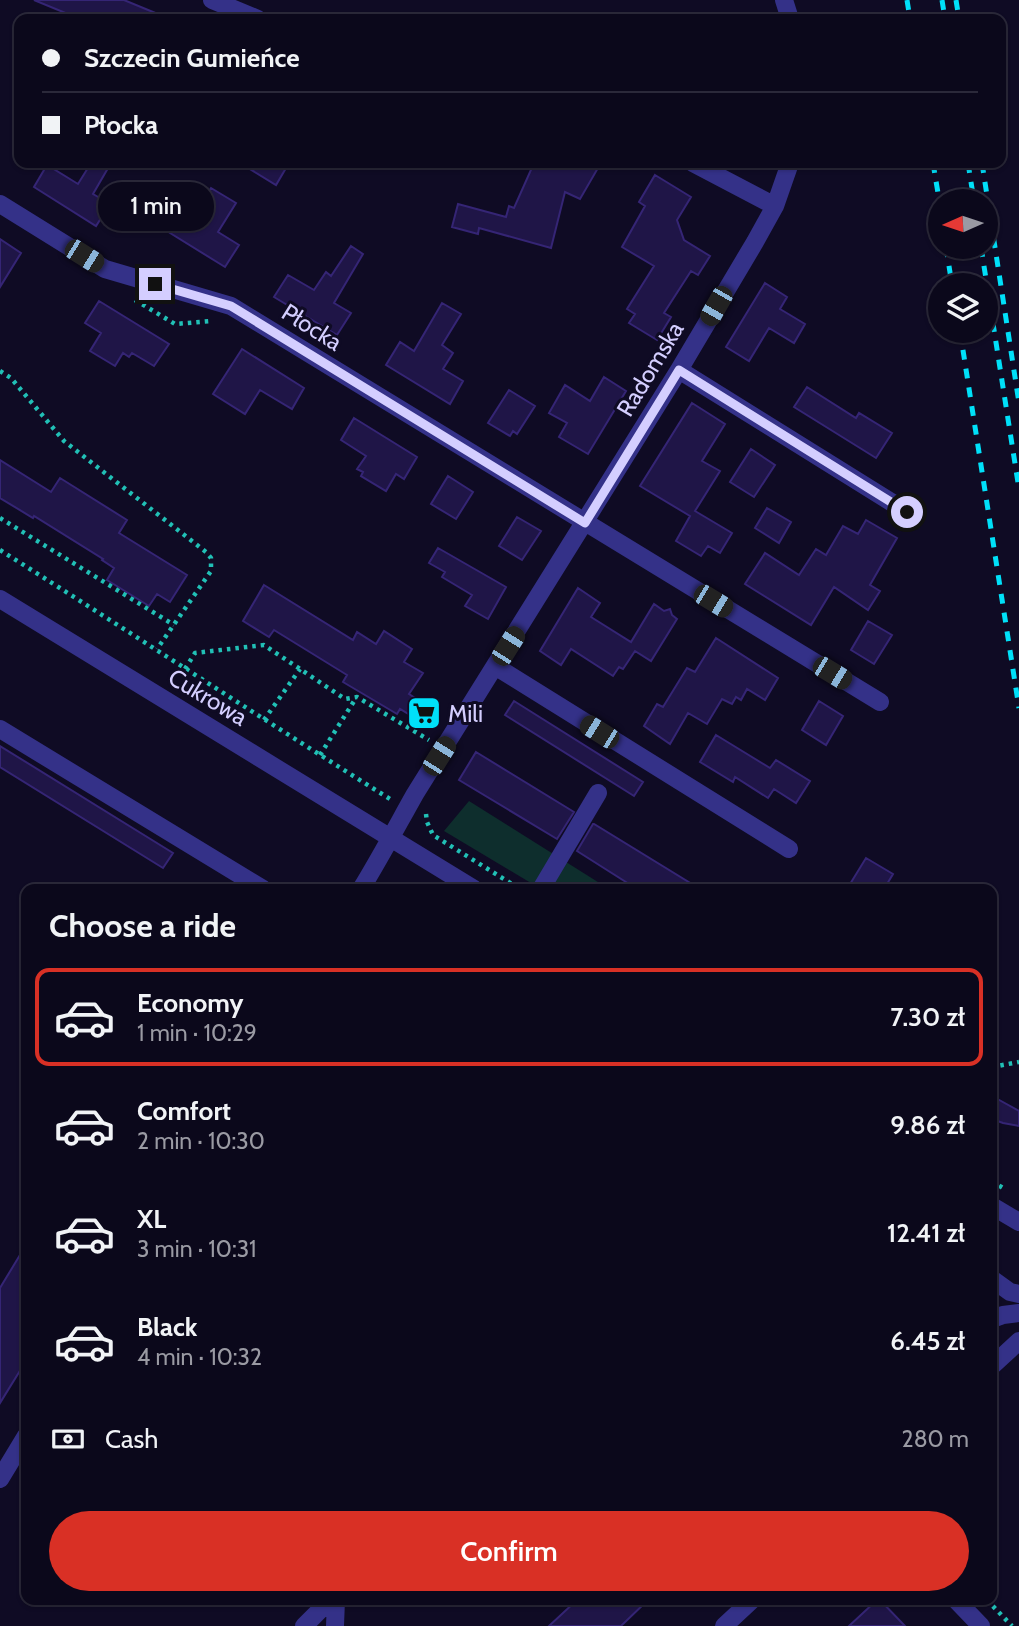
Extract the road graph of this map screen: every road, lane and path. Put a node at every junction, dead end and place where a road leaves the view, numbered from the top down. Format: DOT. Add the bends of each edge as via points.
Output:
graph roads {
  1 [pos="212,0"];
  2 [pos="246,14"];
  3 [pos="703,168"];
  4 [pos="788,168"];
  5 [pos="0,204"];
  6 [pos="775,206"];
  7 [pos="128,296"];
  8 [pos="215,321"];
  9 [pos="679,370"];
  10 [pos="0,371"];
  11 [pos="907,512"];
  12 [pos="0,518"];
  13 [pos="585,523"];
  14 [pos="0,550"];
  15 [pos="0,599"];
  16 [pos="174,625"];
  17 [pos="157,649"];
  18 [pos="495,666"];
  19 [pos="185,669"];
  20 [pos="300,669"];
  21 [pos="357,697"];
  22 [pos="880,702"];
  23 [pos="264,720"];
  24 [pos="0,729"];
  25 [pos="432,742"];
  26 [pos="320,755"];
  27 [pos="598,793"];
  28 [pos="390,799"];
  29 [pos="427,822"];
  30 [pos="389,838"];
  31 [pos="789,849"];
  32 [pos="255,884"];
  33 [pos="364,884"];
  34 [pos="466,884"];
  35 [pos="512,884"];
  36 [pos="544,884"];
  37 [pos="1019,1062"];
  38 [pos="997,1066"];
  39 [pos="997,1209"];
  40 [pos="1019,1222"];
  41 [pos="997,1283"];
  42 [pos="1019,1294"];
  43 [pos="1019,1313"];
  44 [pos="997,1317"];
  45 [pos="1019,1341"];
  46 [pos="997,1361"];
  47 [pos="21,1444"];
  48 [pos="0,1479"];
  49 [pos="325,1605"];
  50 [pos="336,1605"];
  51 [pos="747,1605"];
  52 [pos="961,1605"];
  53 [pos="992,1605"];
  54 [pos="304,1626"];
  55 [pos="335,1626"];
  56 [pos="724,1626"];
  57 [pos="981,1626"];
  58 [pos="1012,1626"];
  1 -- 2 [label="street"];
  3 -- 6 [label="street"];
  4 -- 6 [label="street, Radomska"];
  5 -- 13 [label="street, Płocka" via="105,269 231,306"];
  6 -- 9 [label="street, Radomska"];
  7 -- 8 [label="path" via="175,324"];
  9 -- 11 [label="street"];
  9 -- 13 [label="street, Radomska"];
  10 -- 16 [label="path" via="64,441 211,558 211,571"];
  12 -- 16 [label="path"];
  13 -- 18 [label="street, Radomska"];
  13 -- 22 [label="street"];
  14 -- 17 [label="path"];
  15 -- 30 [label="street, Cukrowa"];
  16 -- 17 [label="path"];
  17 -- 19 [label="path"];
  18 -- 30 [label="street, Radomska"];
  18 -- 31 [label="street"];
  19 -- 20 [label="path" via="195,653 264,645"];
  19 -- 23 [label="path"];
  20 -- 21 [label="path" via="345,699"];
  20 -- 23 [label="path"];
  21 -- 25 [label="path"];
  21 -- 26 [label="path"];
  23 -- 26 [label="path"];
  24 -- 32 [label="street"];
  26 -- 28 [label="path"];
  27 -- 36 [label="street"];
  29 -- 35 [label="path" via="433,835"];
  30 -- 33 [label="street"];
  30 -- 34 [label="street, Cukrowa"];
  37 -- 38 [label="path"];
  39 -- 40 [label="street"];
  41 -- 42 [label="street"];
  43 -- 44 [label="street"];
  45 -- 46 [label="street"];
  47 -- 48 [label="street"];
  49 -- 54 [label="street"];
  50 -- 55 [label="street"];
  51 -- 56 [label="street"];
  52 -- 57 [label="street"];
  53 -- 58 [label="path"];
}
